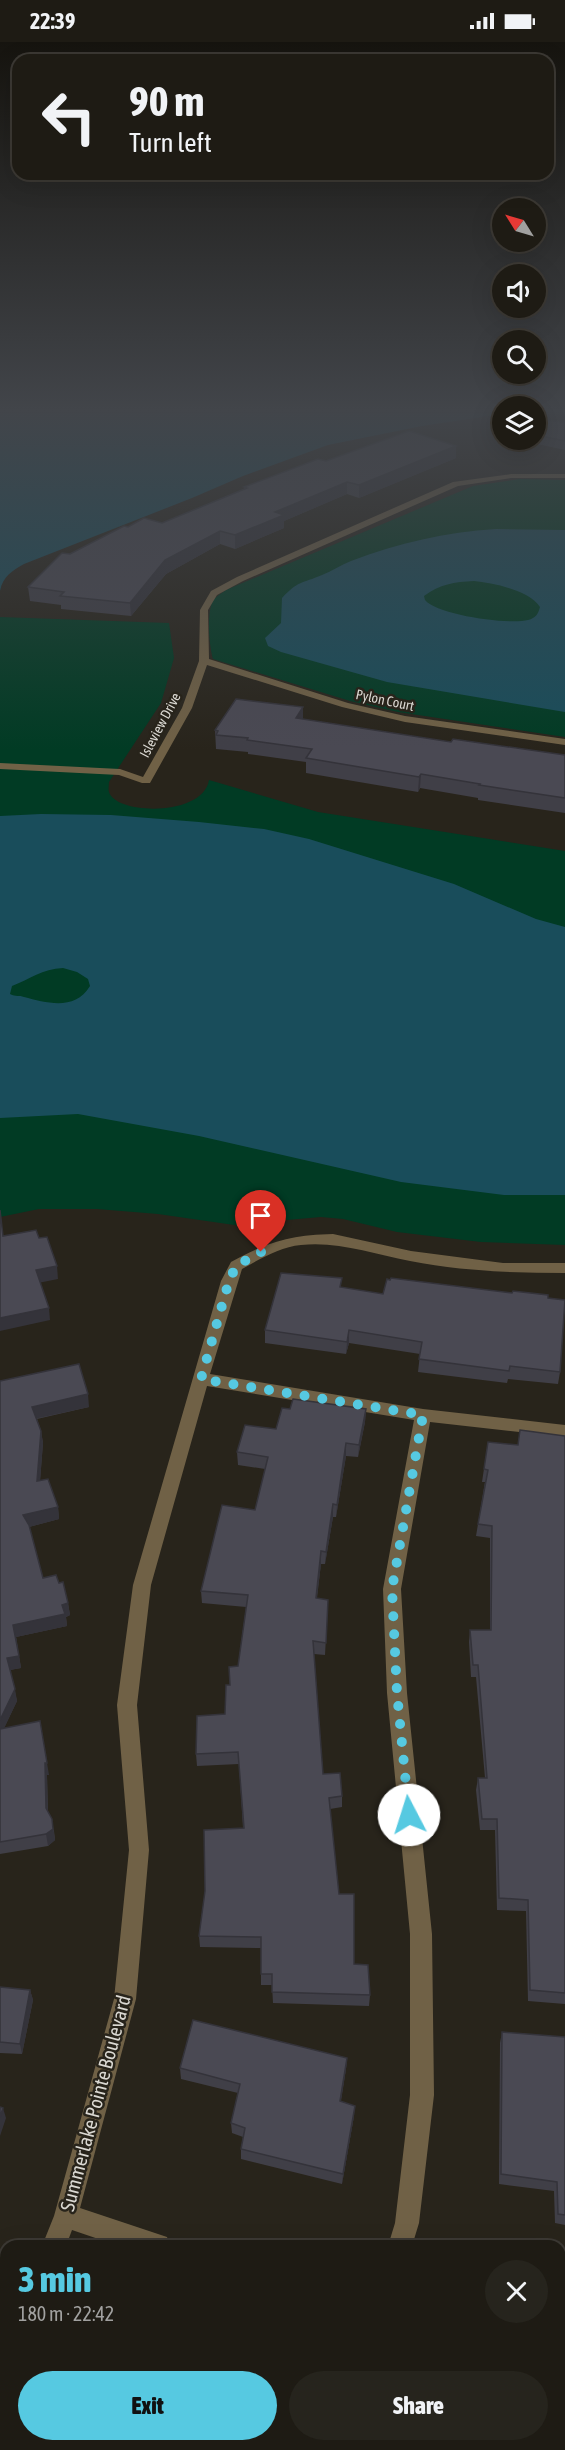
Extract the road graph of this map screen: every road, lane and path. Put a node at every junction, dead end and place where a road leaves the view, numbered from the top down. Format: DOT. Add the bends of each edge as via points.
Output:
graph roads {
  1 [pos="362,525"];
  2 [pos="204,661"];
  3 [pos="565,742"];
  4 [pos="0,766"];
  5 [pos="565,1268"];
  6 [pos="201,1379"];
  7 [pos="423,1415"];
  8 [pos="565,1431"];
  9 [pos="66,2216"];
  10 [pos="56,2240"];
  11 [pos="140,2240"];
  12 [pos="402,2240"];
  1 -- 2 [label="street, Isleview Drive" via="214,593 204,610"];
  2 -- 3 [label="street, Pylon Court" via="345,705 405,719"];
  2 -- 4 [label="street, Isleview Drive" via="187,708 146,781 120,772"];
  5 -- 6 [label="street, Summerlake Pointe Boulevard" via="503,1268 411,1256 333,1239 298,1240 261,1252 236,1266"];
  6 -- 7 [label="street"];
  6 -- 9 [label="street, Summerlake Pointe Boulevard" via="142,1585 127,1705 139,1850 125,1999"];
  7 -- 8 [label="street"];
  7 -- 12 [label="street" via="392,1589 397,1693 421,1934 422,2095"];
  9 -- 10 [label="street, Summerlake Pointe Boulevard"];
  9 -- 11 [label="street"];
}
